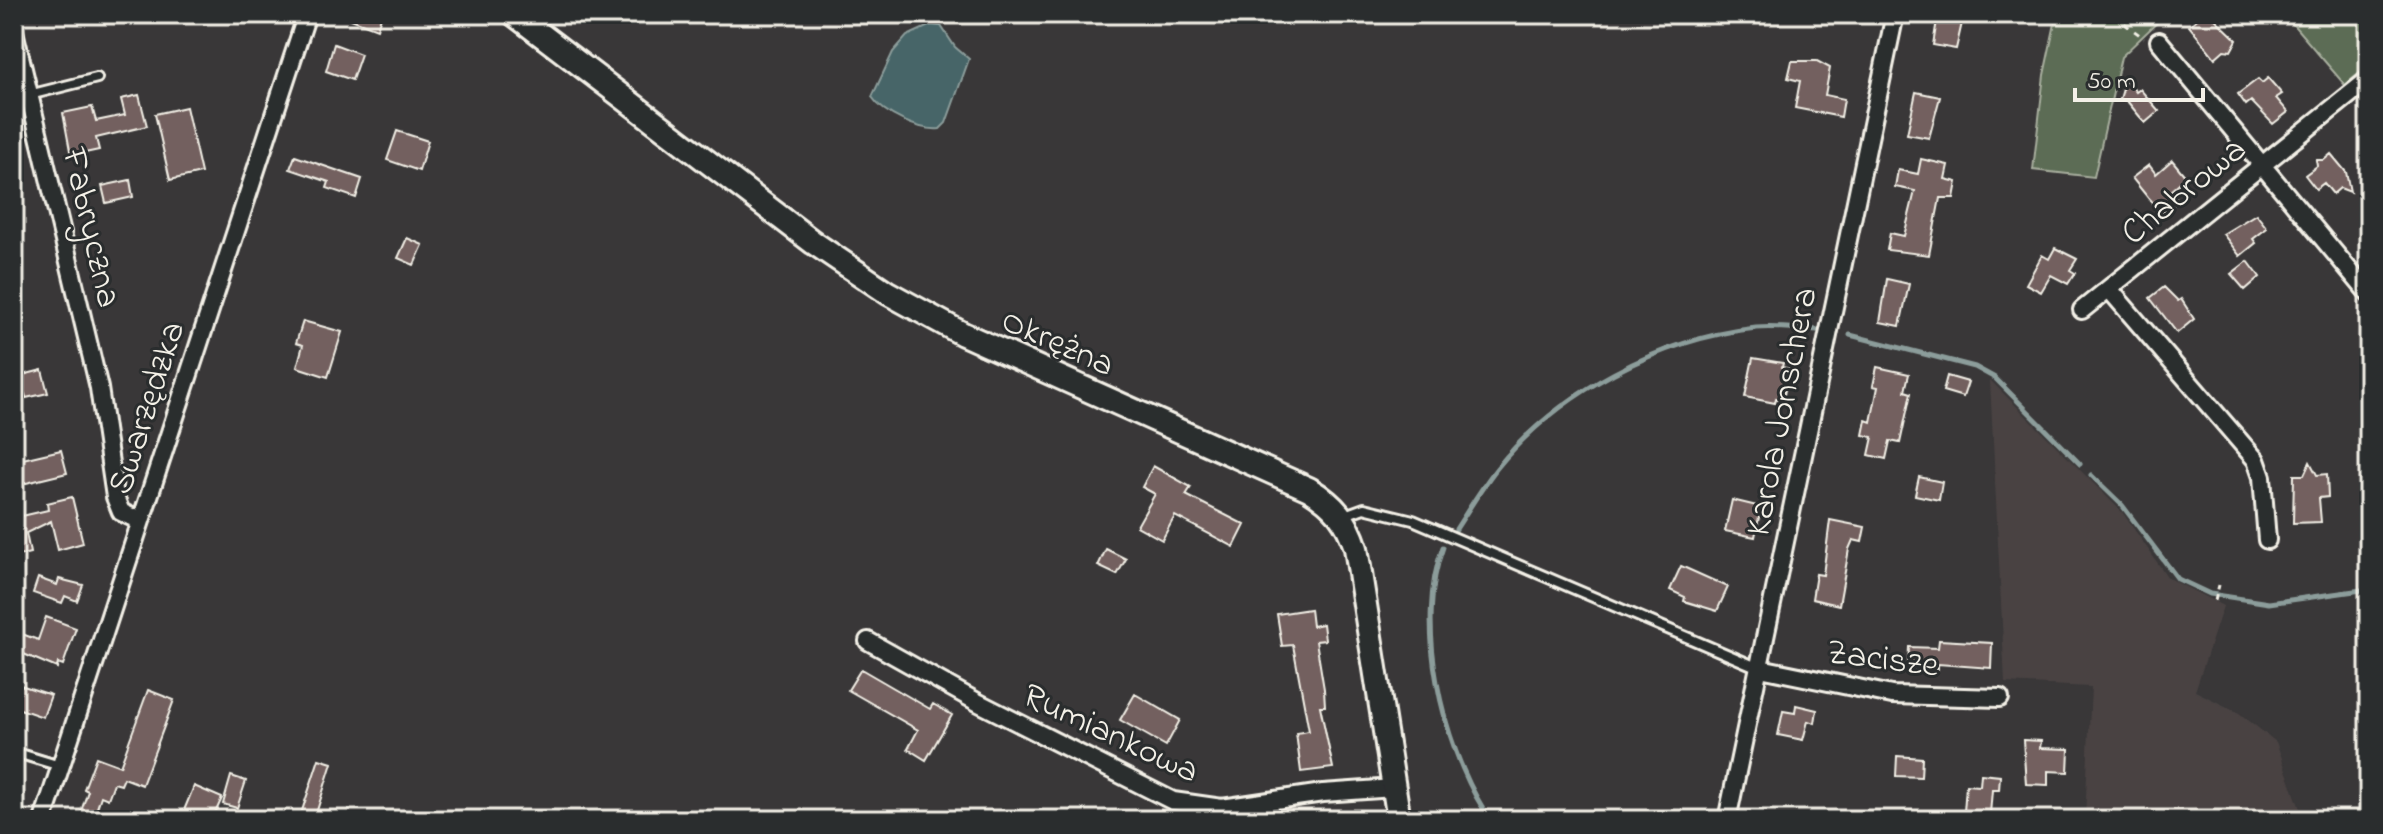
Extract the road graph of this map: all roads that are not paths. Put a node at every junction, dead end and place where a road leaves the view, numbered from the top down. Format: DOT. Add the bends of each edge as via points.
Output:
graph roads {
  1 [pos="307,14"];
  2 [pos="514,14"];
  3 [pos="1895,14"];
  4 [pos="14,31"];
  5 [pos="2159,41"];
  6 [pos="97,78"];
  7 [pos="2369,79"];
  8 [pos="29,95"];
  9 [pos="2262,165"];
  10 [pos="2109,289"];
  11 [pos="2369,294"];
  12 [pos="2082,310"];
  13 [pos="1342,516"];
  14 [pos="140,521"];
  15 [pos="2267,540"];
  16 [pos="868,641"];
  17 [pos="1760,668"];
  18 [pos="2000,698"];
  19 [pos="14,752"];
  20 [pos="60,766"];
  21 [pos="1394,788"];
  22 [pos="43,820"];
  23 [pos="1399,820"];
  24 [pos="1727,820"];
  1 -- 14 [label="street, Swarzędzka"];
  2 -- 13 [label="street, Okrężna" via="814,243 888,293 963,334 1309,489"];
  3 -- 17 [label="street, Karola Jonschera"];
  4 -- 8 [label="street, Fabryczna"];
  5 -- 9 [label="street"];
  6 -- 8 [label="lane"];
  7 -- 9 [label="street, Chabrowa"];
  8 -- 14 [label="street, Fabryczna" via="99,388 115,497 121,512"];
  9 -- 10 [label="street, Chabrowa"];
  9 -- 11 [label="street"];
  10 -- 12 [label="street, Chabrowa"];
  10 -- 15 [label="street, Chabrowa" via="2256,460"];
  13 -- 17 [label="lane" via="1364,508 1413,520"];
  13 -- 21 [label="street, Okrężna" via="1360,568"];
  14 -- 20 [label="street, Swarzędzka"];
  16 -- 21 [label="street, Rumiankowa" via="1173,801 1222,808"];
  17 -- 18 [label="street, Zacisze" via="1892,695"];
  17 -- 24 [label="street, Karola Jonschera"];
  19 -- 20 [label="lane"];
  20 -- 22 [label="street, Swarzędzka"];
  21 -- 23 [label="street, Okrężna"];
}
